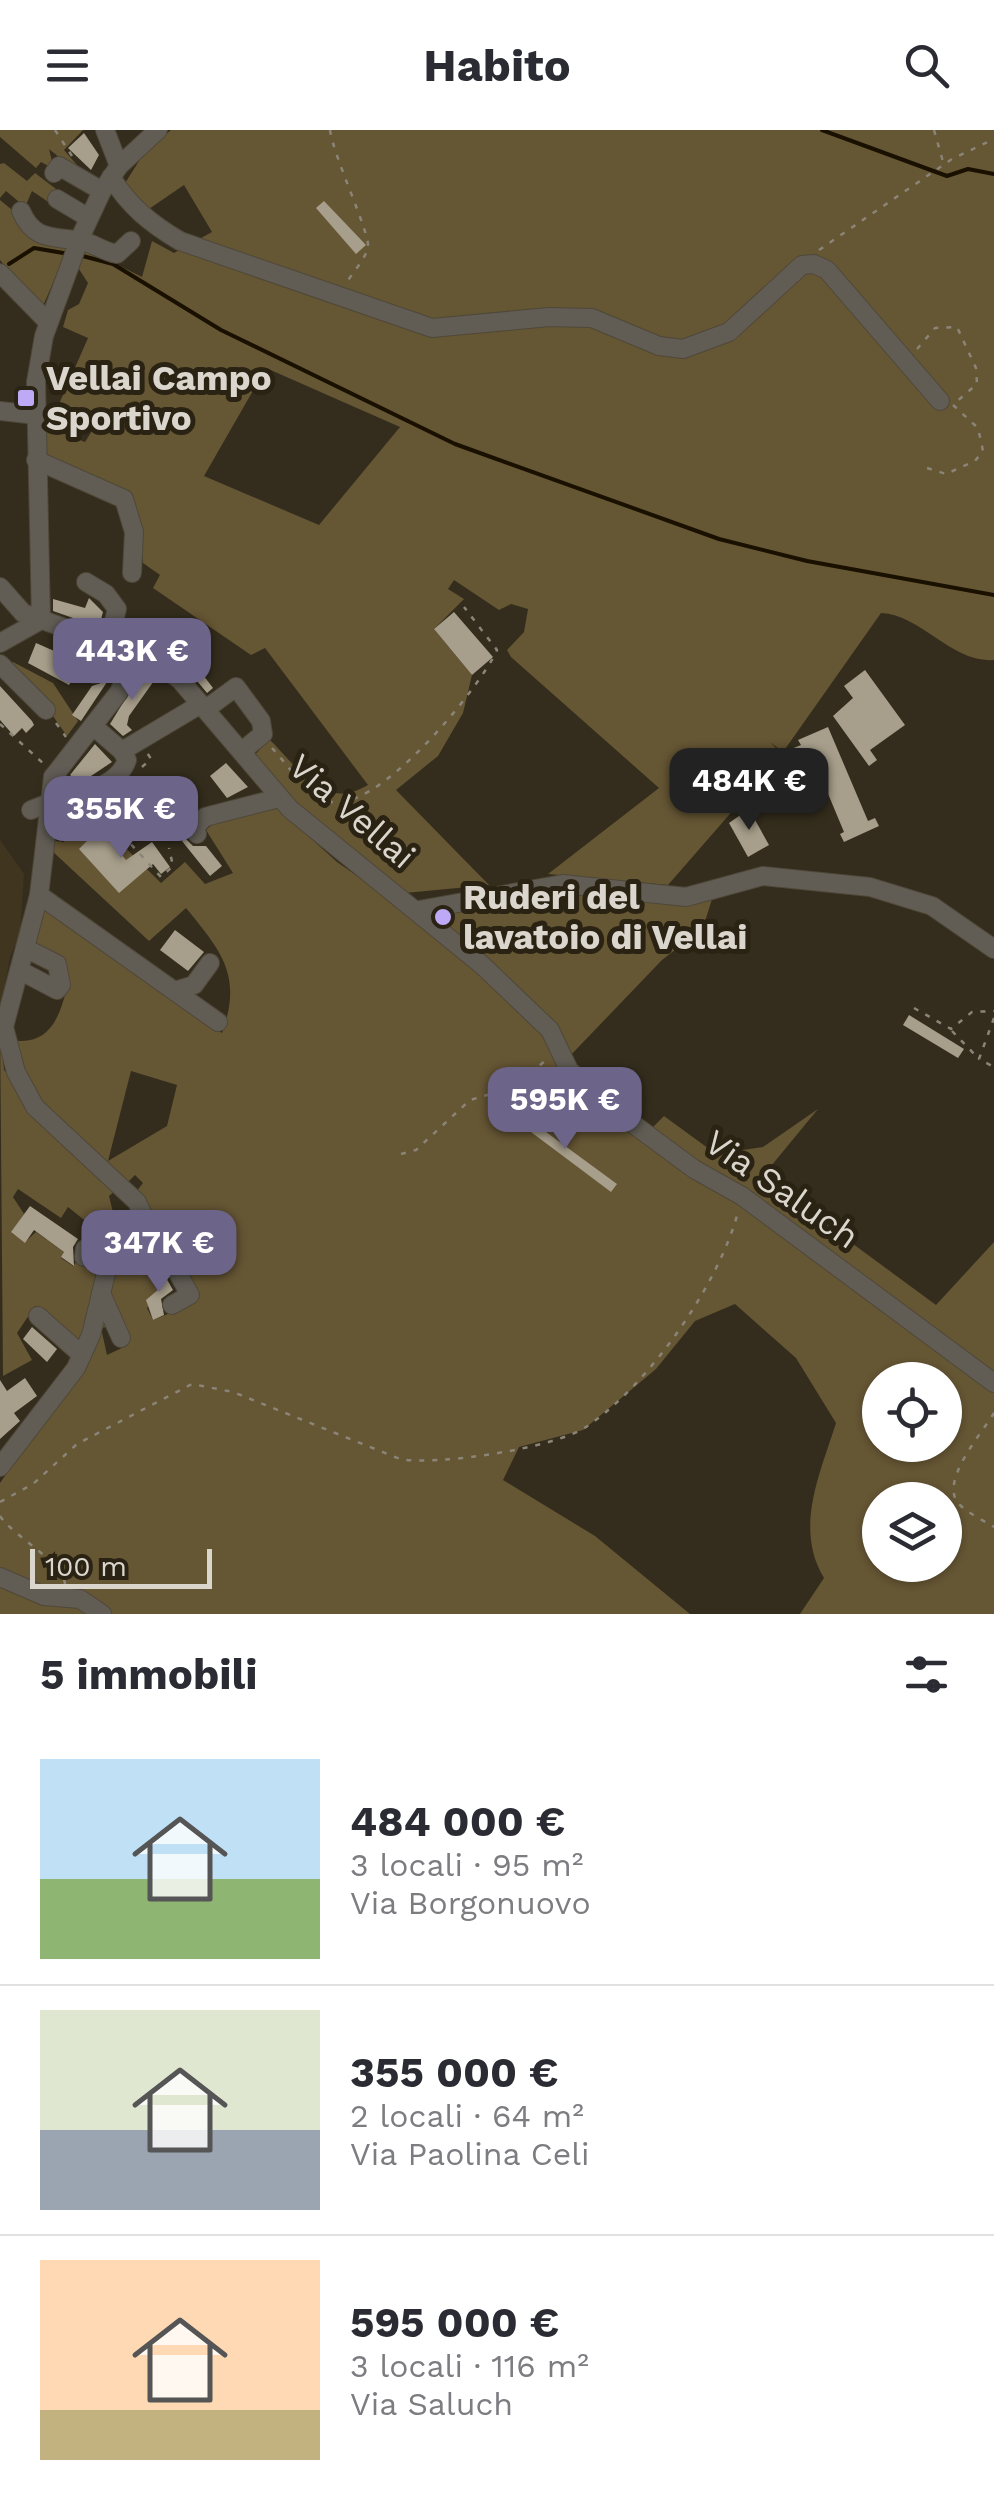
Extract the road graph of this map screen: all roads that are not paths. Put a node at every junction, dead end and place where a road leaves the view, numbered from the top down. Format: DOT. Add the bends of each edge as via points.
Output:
graph roads {
  1 [pos="105,130"];
  2 [pos="158,130"];
  3 [pos="54,172"];
  4 [pos="111,178"];
  5 [pos="56,199"];
  6 [pos="21,211"];
  7 [pos="89,218"];
  8 [pos="131,241"];
  9 [pos="75,250"];
  10 [pos="0,272"];
  11 [pos="48,322"];
  12 [pos="946,403"];
  13 [pos="0,410"];
  14 [pos="36,415"];
  15 [pos="36,460"];
  16 [pos="132,574"];
  17 [pos="86,582"];
  18 [pos="0,587"];
  19 [pos="41,620"];
  20 [pos="82,634"];
  21 [pos="0,642"];
  22 [pos="106,643"];
  23 [pos="136,654"];
  24 [pos="72,660"];
  25 [pos="0,664"];
  26 [pos="94,674"];
  27 [pos="203,706"];
  28 [pos="46,710"];
  29 [pos="93,726"];
  30 [pos="122,751"];
  31 [pos="242,752"];
  32 [pos="57,773"];
  33 [pos="279,798"];
  34 [pos="50,802"];
  35 [pos="31,810"];
  36 [pos="197,834"];
  37 [pos="39,895"];
  38 [pos="419,910"];
  39 [pos="25,948"];
  40 [pos="994,949"];
  41 [pos="210,963"];
  42 [pos="19,970"];
  43 [pos="174,991"];
  44 [pos="218,1022"];
  45 [pos="160,1252"];
  46 [pos="118,1254"];
  47 [pos="84,1258"];
  48 [pos="101,1293"];
  49 [pos="172,1305"];
  50 [pos="38,1316"];
  51 [pos="121,1338"];
  52 [pos="82,1355"];
  53 [pos="994,1383"];
  54 [pos="0,1467"];
  55 [pos="0,1578"];
  56 [pos="102,1614"];
  1 -- 4 [label="street"];
  2 -- 4 [label="street"];
  3 -- 4 [label="street" via="59,166"];
  4 -- 7 [label="street"];
  4 -- 12 [label="street" via="153,225 180,240 432,328 592,318 658,346 683,349 728,332 802,265 814,264 827,270"];
  5 -- 7 [label="street"];
  6 -- 9 [label="street" via="41,236"];
  7 -- 9 [label="street"];
  8 -- 9 [label="street" via="111,254"];
  9 -- 11 [label="street"];
  10 -- 11 [label="street"];
  11 -- 14 [label="street"];
  13 -- 14 [label="street"];
  14 -- 15 [label="street"];
  15 -- 16 [label="street" via="124,499 134,532"];
  15 -- 19 [label="street"];
  17 -- 22 [label="street" via="117,608"];
  18 -- 19 [label="street, Via Vellai" via="14,605"];
  19 -- 20 [label="street, Via Vellai"];
  19 -- 21 [label="street"];
  20 -- 22 [label="street, Via Vellai"];
  20 -- 24 [label="street"];
  22 -- 23 [label="street, Via Vellai"];
  22 -- 26 [label="street" via="95,657"];
  23 -- 27 [label="street, Via Vellai" via="180,680"];
  23 -- 29 [label="street"];
  25 -- 28 [label="street"];
  27 -- 30 [label="street"];
  27 -- 31 [label="street, Via Vellai"];
  27 -- 31 [label="street" via="236,687 260,721 260,737"];
  29 -- 30 [label="street"];
  29 -- 32 [label="street"];
  30 -- 32 [label="street" via="124,769 86,792 71,792"];
  31 -- 33 [label="street, Via Vellai"];
  32 -- 34 [label="street"];
  33 -- 36 [label="street" via="206,817"];
  33 -- 38 [label="street, Via Vellai"];
  34 -- 35 [label="street"];
  34 -- 37 [label="street"];
  37 -- 39 [label="street"];
  37 -- 43 [label="street"];
  38 -- 40 [label="street" via="563,884 686,897 762,876 870,887 932,906"];
  38 -- 53 [label="street, Via Saluch" via="550,1030 568,1070 602,1101"];
  39 -- 42 [label="street"];
  39 -- 42 [label="street" via="57,964 61,985 57,990"];
  41 -- 43 [label="street" via="194,985"];
  42 -- 45 [label="street" via="4,1027 16,1072 35,1107 137,1202"];
  43 -- 44 [label="street"];
  45 -- 46 [label="street" via="148,1265"];
  45 -- 49 [label="street" via="190,1295"];
  46 -- 47 [label="street" via="103,1241 85,1250"];
  46 -- 48 [label="street" via="109,1261"];
  48 -- 51 [label="street"];
  48 -- 52 [label="street"];
  50 -- 52 [label="street"];
  52 -- 54 [label="street"];
  55 -- 56 [label="street" via="44,1596 80,1599"];
}
